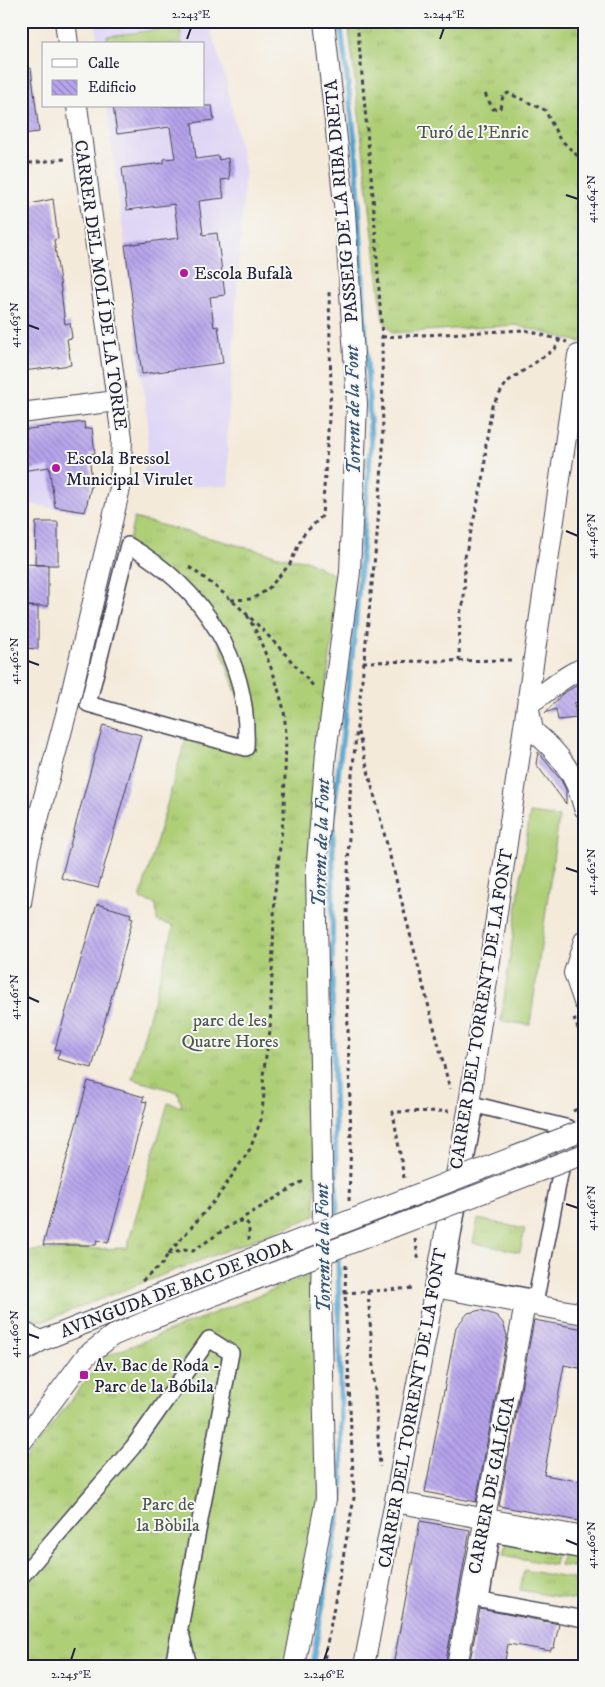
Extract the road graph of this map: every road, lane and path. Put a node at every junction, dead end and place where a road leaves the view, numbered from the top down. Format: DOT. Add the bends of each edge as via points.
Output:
graph roads {
  1 [pos="65,21"];
  2 [pos="324,21"];
  3 [pos="357,21"];
  4 [pos="68,42"];
  5 [pos="484,94"];
  6 [pos="77,108"];
  7 [pos="73,158"];
  8 [pos="584,162"];
  9 [pos="21,164"];
  10 [pos="328,284"];
  11 [pos="382,337"];
  12 [pos="560,340"];
  13 [pos="565,342"];
  14 [pos="584,354"];
  15 [pos="116,401"];
  16 [pos="21,413"];
  17 [pos="128,545"];
  18 [pos="183,563"];
  19 [pos="231,600"];
  20 [pos="246,613"];
  21 [pos="534,660"];
  22 [pos="459,661"];
  23 [pos="363,662"];
  24 [pos="584,668"];
  25 [pos="528,704"];
  26 [pos="332,708"];
  27 [pos="357,730"];
  28 [pos="584,808"];
  29 [pos="23,874"];
  30 [pos="21,903"];
  31 [pos="584,942"];
  32 [pos="578,1009"];
  33 [pos="584,1045"];
  34 [pos="451,1092"];
  35 [pos="456,1111"];
  36 [pos="393,1112"];
  37 [pos="581,1131"];
  38 [pos="584,1154"];
  39 [pos="322,1169"];
  40 [pos="349,1206"];
  41 [pos="237,1222"];
  42 [pos="250,1241"];
  43 [pos="168,1254"];
  44 [pos="347,1254"];
  45 [pos="429,1287"];
  46 [pos="368,1291"];
  47 [pos="142,1292"];
  48 [pos="345,1293"];
  49 [pos="531,1301"];
  50 [pos="584,1314"];
  51 [pos="21,1331"];
  52 [pos="41,1341"];
  53 [pos="21,1353"];
  54 [pos="21,1443"];
  55 [pos="381,1476"];
  56 [pos="395,1502"];
  57 [pos="484,1519"];
  58 [pos="584,1537"];
  59 [pos="584,1551"];
  60 [pos="21,1577"];
  61 [pos="584,1620"];
  62 [pos="178,1637"];
  63 [pos="166,1666"];
  64 [pos="173,1666"];
  65 [pos="189,1666"];
  66 [pos="294,1666"];
  67 [pos="323,1666"];
  68 [pos="364,1666"];
  69 [pos="457,1666"];
  1 -- 4 [label="street"];
  2 -- 26 [label="street, PASSEIG DE LA RIBA DRETA" via="344,213 357,404 350,572"];
  3 -- 11 [label="path"];
  5 -- 8 [label="path" via="493,109 500,108 503,96 508,94 545,110 559,138"];
  6 -- 15 [label="street, CARRER DEL MOLÍ DE LA TORRE"];
  7 -- 9 [label="path"];
  10 -- 19 [label="path" via="331,390 322,516 303,535 290,564 267,590 252,599"];
  11 -- 12 [label="path" via="525,330"];
  11 -- 23 [label="path" via="383,451 378,536"];
  12 -- 13 [label="path"];
  12 -- 22 [label="path" via="555,349 507,382 492,406 484,475 466,557"];
  14 -- 21 [label="street, CARRER DEL TORRENT DE LA FONT" via="578,356"];
  15 -- 16 [label="street"];
  15 -- 29 [label="street, CARRER DEL MOLÍ DE LA TORRE" via="122,438 120,488 68,707"];
  17 -- 17 [label="street" via="88,704 246,748 246,721 240,686 215,627 182,584 163,567"];
  18 -- 19 [label="path"];
  19 -- 20 [label="path"];
  20 -- 26 [label="path" via="266,630"];
  20 -- 43 [label="path" via="276,678 286,734 284,811 275,891 270,1031 263,1074 261,1120 250,1149 217,1198"];
  21 -- 22 [label="path"];
  21 -- 25 [label="street, CARRER DEL TORRENT DE LA FONT"];
  22 -- 23 [label="path"];
  23 -- 27 [label="path"];
  24 -- 25 [label="street"];
  25 -- 28 [label="street" via="533,731 552,746 574,777"];
  25 -- 45 [label="street, CARRER DEL TORRENT DE LA FONT" via="468,1111"];
  26 -- 39 [label="street, PASSEIG DE LA RIBA DRETA" via="316,874"];
  27 -- 34 [label="path"];
  27 -- 40 [label="path" via="350,794 347,885"];
  29 -- 30 [label="street, CARRER DEL MOLÍ DE LA TORRE"];
  31 -- 32 [label="street" via="574,973"];
  32 -- 33 [label="path"];
  35 -- 36 [label="path"];
  37 -- 47 [label="street, AVINGUDA DE BAC DE RODA, bridge"];
  38 -- 54 [label="street, AVINGUDA DE BAC DE RODA, bridge" via="112,1336 86,1356"];
  39 -- 41 [label="path"];
  39 -- 66 [label="street, PASSEIG DE LA RIBA DRETA" via="321,1293 326,1499"];
  41 -- 42 [label="path" via="249,1225"];
  41 -- 43 [label="path" via="193,1251"];
  43 -- 47 [label="path" via="162,1264 143,1278"];
  44 -- 48 [label="path"];
  45 -- 46 [label="path"];
  45 -- 49 [label="street"];
  45 -- 56 [label="street, CARRER DEL TORRENT DE LA FONT"];
  46 -- 48 [label="path"];
  46 -- 55 [label="path"];
  47 -- 52 [label="street, AVINGUDA DE BAC DE RODA"];
  48 -- 67 [label="path" via="354,1498"];
  49 -- 49 [label="street" via="569,1128 476,1105 445,1280"];
  49 -- 50 [label="street"];
  49 -- 57 [label="street, CARRER DE GALÍCIA"];
  51 -- 52 [label="street"];
  52 -- 53 [label="street, AVINGUDA DE BAC DE RODA"];
  56 -- 57 [label="street"];
  56 -- 68 [label="street, CARRER DEL TORRENT DE LA FONT"];
  57 -- 58 [label="street"];
  57 -- 69 [label="street, CARRER DE GALÍCIA"];
  59 -- 61 [label="street" via="492,1534 480,1600"];
  60 -- 62 [label="street" via="133,1447 209,1339 231,1353"];
  62 -- 63 [label="street" via="172,1635"];
  62 -- 64 [label="street"];
  62 -- 65 [label="street" via="183,1637"];
}
